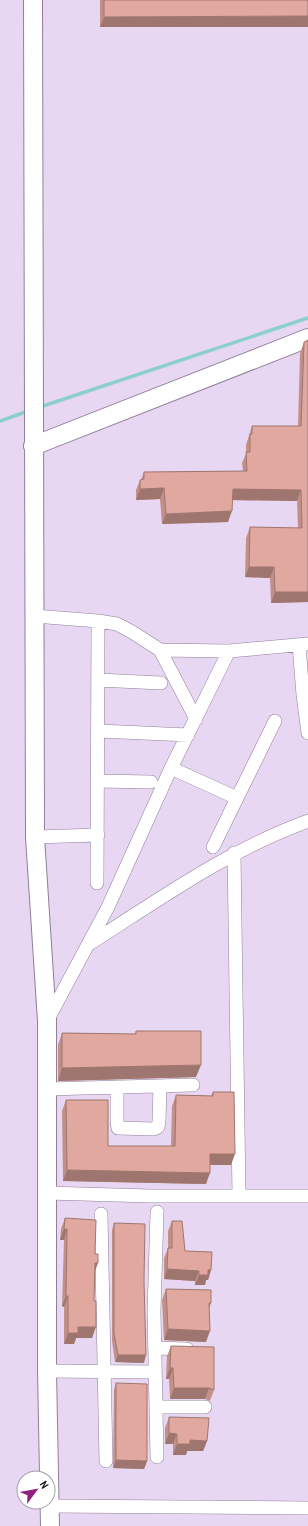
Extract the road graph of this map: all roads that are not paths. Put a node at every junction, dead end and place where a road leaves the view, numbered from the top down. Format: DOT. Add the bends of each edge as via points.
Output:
graph roads {
  1 [pos="33,0"];
  2 [pos="308,338"];
  3 [pos="34,446"];
  4 [pos="34,616"];
  5 [pos="98,621"];
  6 [pos="304,644"];
  7 [pos="160,650"];
  8 [pos="229,651"];
  9 [pos="98,680"];
  10 [pos="161,683"];
  11 [pos="305,694"];
  12 [pos="196,719"];
  13 [pos="275,721"];
  14 [pos="99,731"];
  15 [pos="308,733"];
  16 [pos="188,735"];
  17 [pos="171,768"];
  18 [pos="98,781"];
  19 [pos="151,782"];
  20 [pos="237,798"];
  21 [pos="308,821"];
  22 [pos="98,835"];
  23 [pos="35,837"];
  24 [pos="213,848"];
  25 [pos="234,853"];
  26 [pos="97,883"];
  27 [pos="89,944"];
  28 [pos="47,1021"];
  29 [pos="160,1086"];
  30 [pos="193,1086"];
  31 [pos="117,1087"];
  32 [pos="47,1089"];
  33 [pos="47,1193"];
  34 [pos="239,1195"];
  35 [pos="308,1196"];
  36 [pos="157,1212"];
  37 [pos="101,1214"];
  38 [pos="155,1292"];
  39 [pos="170,1292"];
  40 [pos="155,1348"];
  41 [pos="202,1350"];
  42 [pos="47,1371"];
  43 [pos="105,1371"];
  44 [pos="155,1372"];
  45 [pos="156,1407"];
  46 [pos="205,1407"];
  47 [pos="157,1457"];
  48 [pos="106,1461"];
  49 [pos="50,1470"];
  50 [pos="56,1506"];
  51 [pos="308,1508"];
  52 [pos="51,1510"];
  53 [pos="50,1526"];
  1 -- 3 [label="street"];
  2 -- 3 [label="street"];
  3 -- 4 [label="street"];
  4 -- 5 [label="street"];
  4 -- 23 [label="street"];
  5 -- 7 [label="street" via="117,624"];
  5 -- 9 [label="street"];
  6 -- 8 [label="street"];
  6 -- 11 [label="street"];
  7 -- 8 [label="street"];
  7 -- 12 [label="street"];
  8 -- 12 [label="street"];
  9 -- 10 [label="street"];
  9 -- 14 [label="street"];
  11 -- 15 [label="street"];
  12 -- 16 [label="street"];
  13 -- 20 [label="street"];
  14 -- 16 [label="street"];
  14 -- 18 [label="street"];
  16 -- 17 [label="street"];
  17 -- 20 [label="street"];
  17 -- 27 [label="street"];
  18 -- 19 [label="street"];
  18 -- 22 [label="street"];
  20 -- 24 [label="street"];
  21 -- 25 [label="street" via="282,830"];
  22 -- 23 [label="street"];
  22 -- 26 [label="street"];
  23 -- 28 [label="street"];
  25 -- 27 [label="street"];
  25 -- 34 [label="street"];
  27 -- 28 [label="street"];
  28 -- 32 [label="street"];
  29 -- 30 [label="street"];
  29 -- 31 [label="street"];
  29 -- 31 [label="street" via="159,1121 158,1127 154,1129 118,1128"];
  31 -- 32 [label="street"];
  32 -- 33 [label="street"];
  33 -- 34 [label="street"];
  33 -- 42 [label="street"];
  34 -- 35 [label="street"];
  36 -- 38 [label="street"];
  37 -- 43 [label="street"];
  38 -- 39 [label="street"];
  38 -- 40 [label="street"];
  40 -- 41 [label="street"];
  40 -- 44 [label="street"];
  42 -- 43 [label="street"];
  42 -- 49 [label="street"];
  43 -- 44 [label="street"];
  43 -- 48 [label="street"];
  44 -- 45 [label="street"];
  45 -- 46 [label="street"];
  45 -- 47 [label="street"];
  50 -- 51 [label="street"];
  52 -- 53 [label="street"];
}
